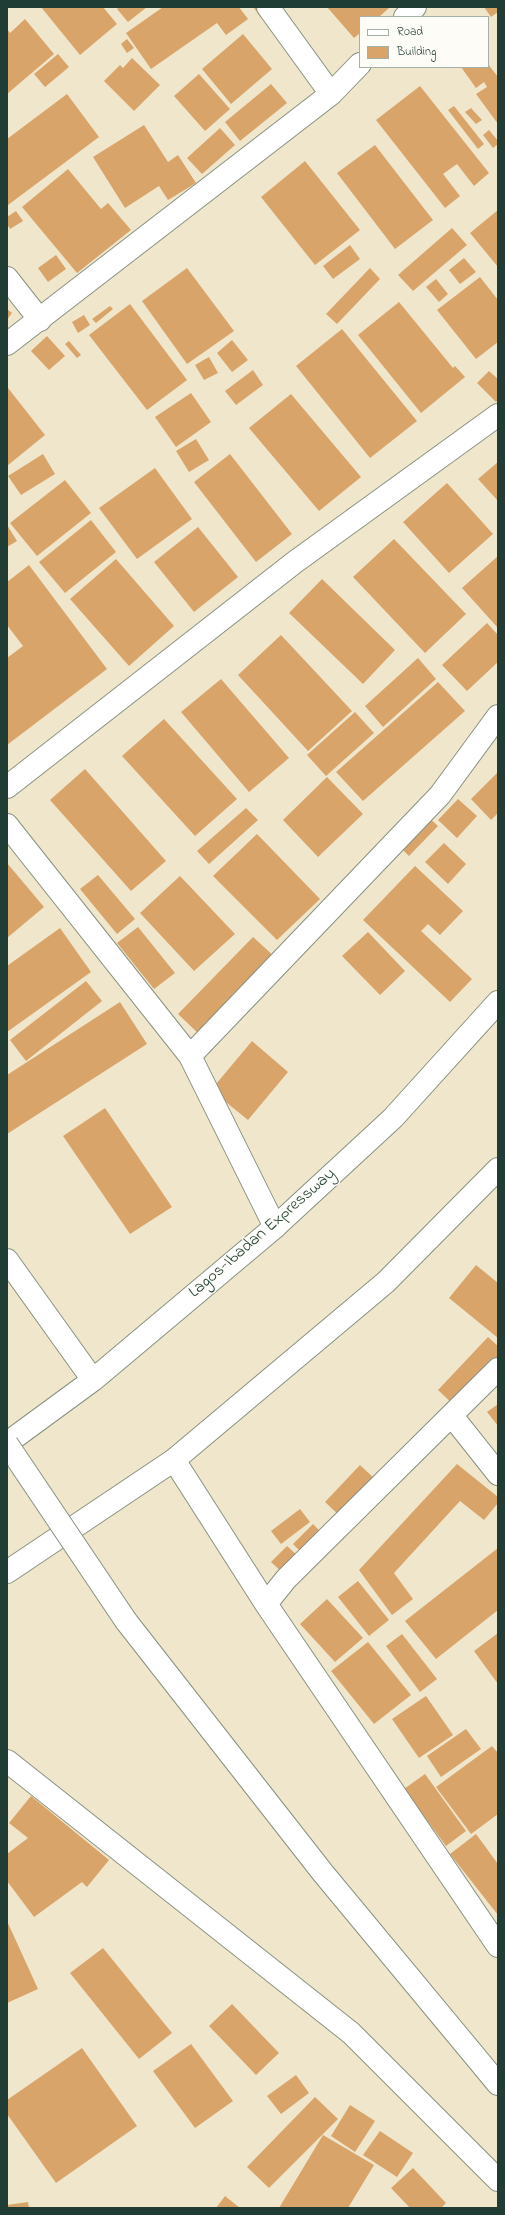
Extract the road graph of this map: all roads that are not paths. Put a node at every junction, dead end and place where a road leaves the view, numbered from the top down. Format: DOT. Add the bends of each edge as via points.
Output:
graph roads {
  1 [pos="268,7"];
  2 [pos="415,7"];
  3 [pos="406,16"];
  4 [pos="359,65"];
  5 [pos="330,94"];
  6 [pos="7,278"];
  7 [pos="40,320"];
  8 [pos="7,344"];
  9 [pos="498,415"];
  10 [pos="498,716"];
  11 [pos="7,787"];
  12 [pos="7,825"];
  13 [pos="498,1002"];
  14 [pos="190,1056"];
  15 [pos="498,1169"];
  16 [pos="275,1227"];
  17 [pos="7,1260"];
  18 [pos="498,1369"];
  19 [pos="93,1380"];
  20 [pos="452,1416"];
  21 [pos="7,1443"];
  22 [pos="174,1460"];
  23 [pos="498,1474"];
  24 [pos="7,1572"];
  25 [pos="266,1604"];
  26 [pos="10,1766"];
  27 [pos="498,1946"];
  28 [pos="498,2084"];
  29 [pos="498,2180"];
  1 -- 5 [label="main road"];
  2 -- 3 [label="main road"];
  4 -- 5 [label="main road"];
  5 -- 7 [label="main road"];
  6 -- 7 [label="main road"];
  7 -- 8 [label="main road"];
  9 -- 11 [label="main road" via="295,562"];
  10 -- 14 [label="main road" via="440,795"];
  12 -- 14 [label="main road"];
  13 -- 16 [label="main road, Lagos-Ibadan Expressway" via="393,1118"];
  14 -- 16 [label="main road"];
  15 -- 22 [label="main road" via="386,1282"];
  16 -- 19 [label="main road, Lagos-Ibadan Expressway"];
  17 -- 19 [label="main road"];
  18 -- 20 [label="main road"];
  19 -- 21 [label="main road, Lagos-Ibadan Expressway"];
  20 -- 23 [label="main road"];
  20 -- 25 [label="main road" via="286,1579"];
  21 -- 28 [label="main road, bridge" via="126,1621 323,1872"];
  22 -- 24 [label="main road"];
  22 -- 25 [label="main road"];
  25 -- 27 [label="main road"];
  26 -- 29 [label="main road" via="351,2033"];
}
